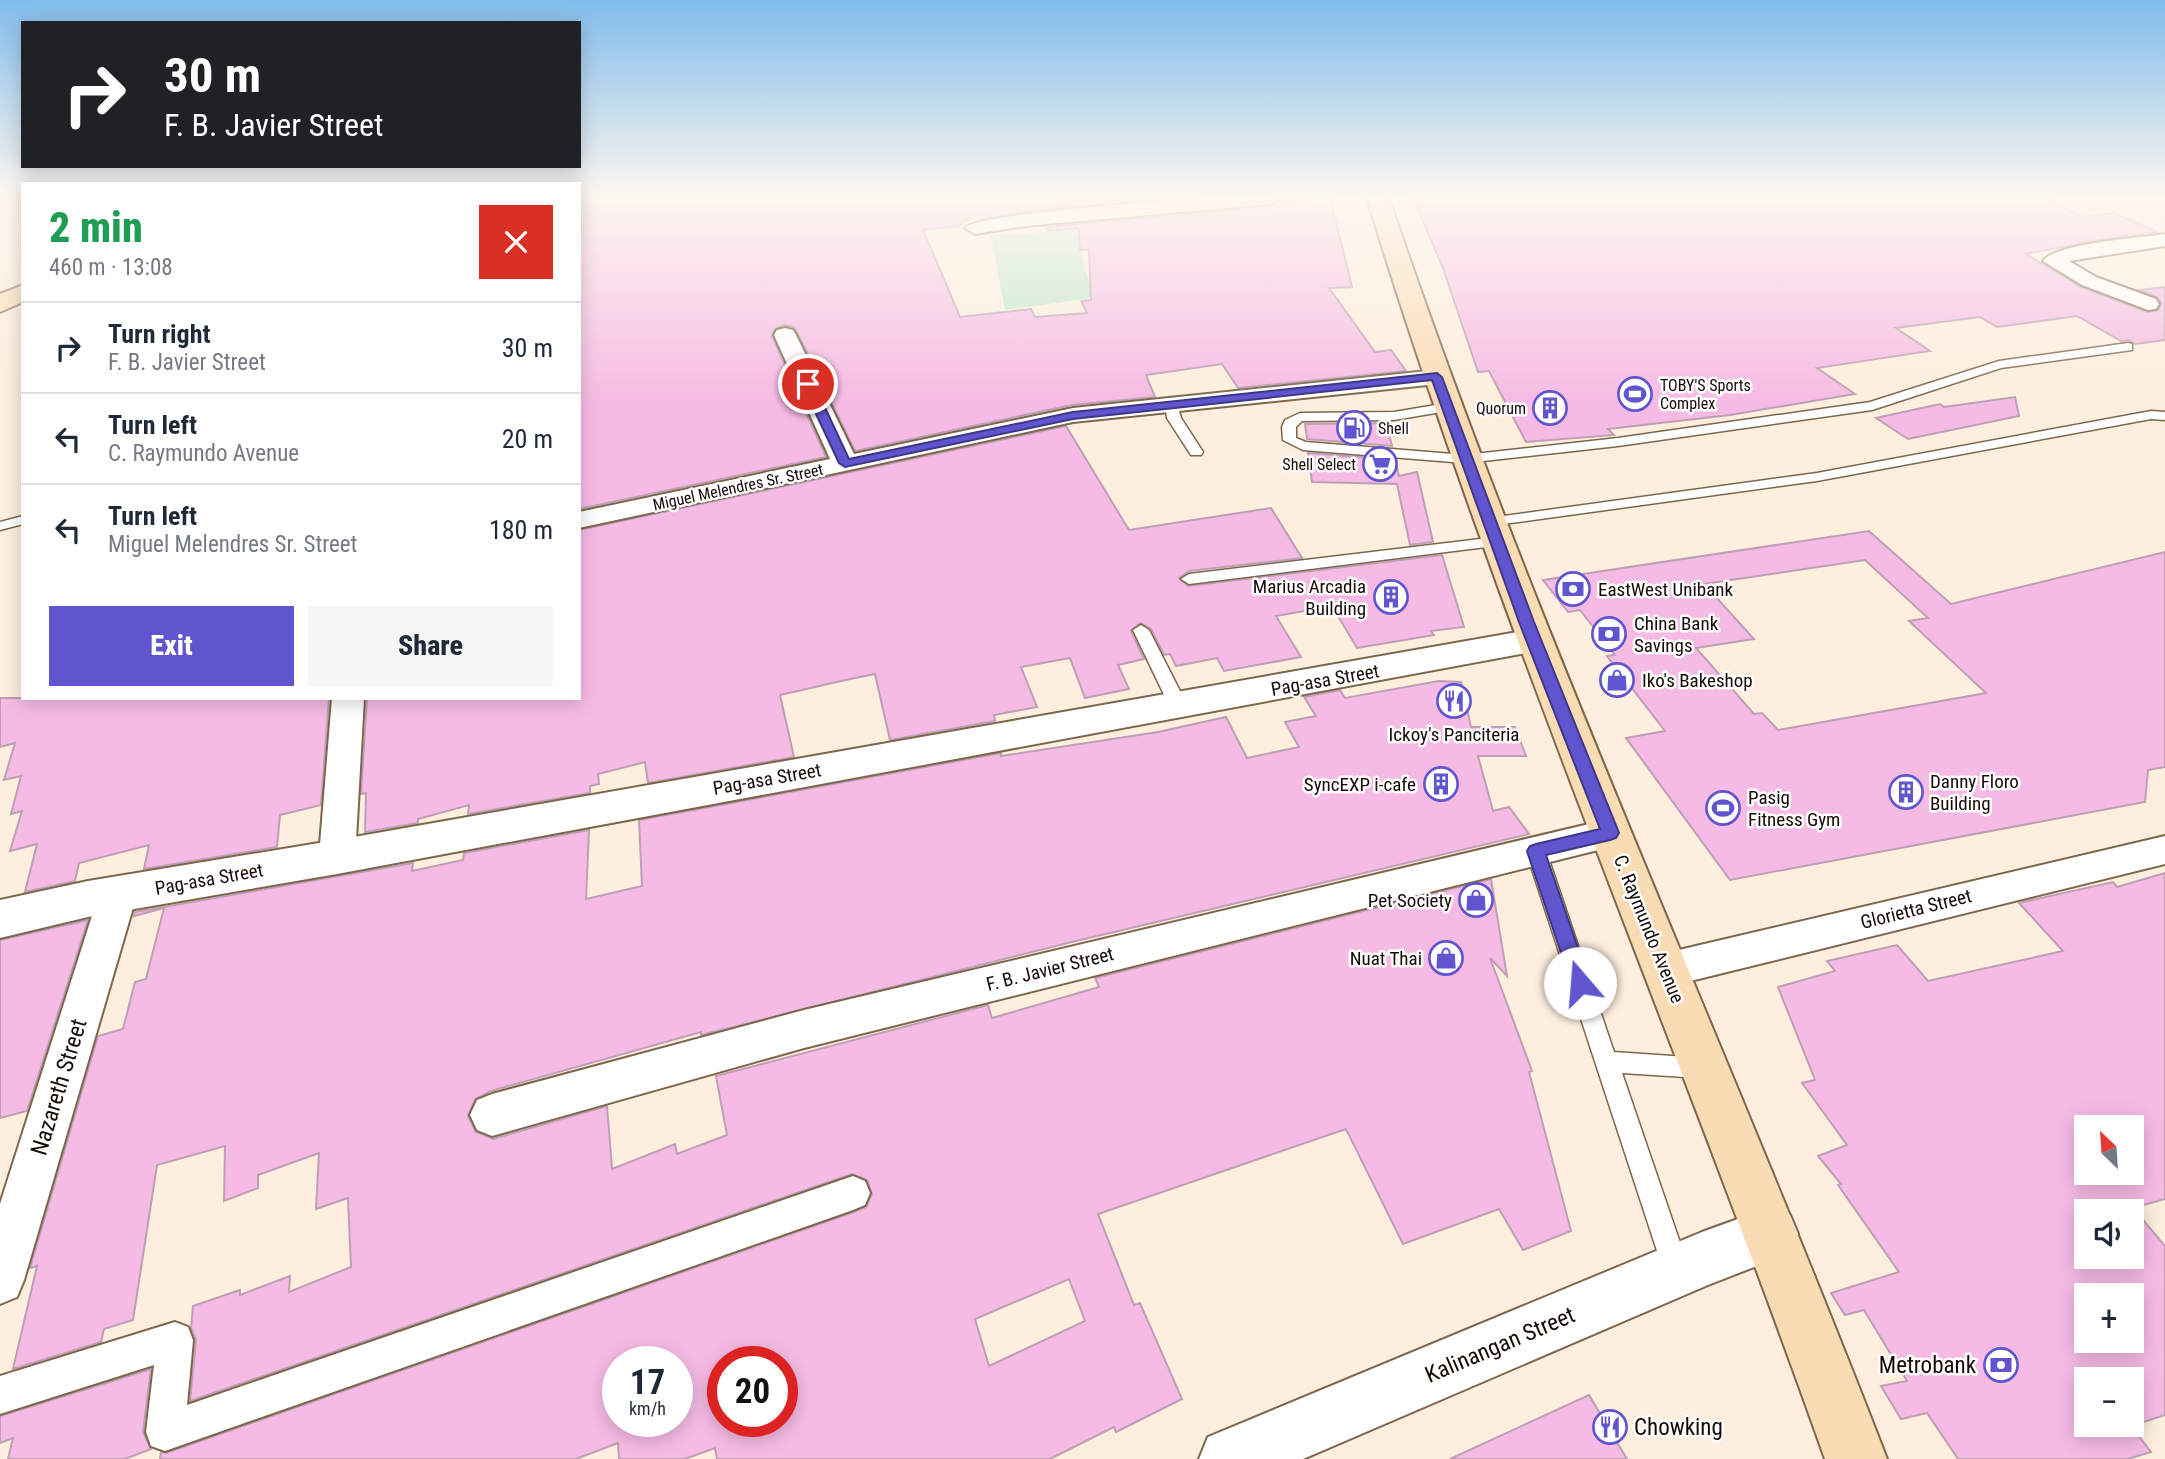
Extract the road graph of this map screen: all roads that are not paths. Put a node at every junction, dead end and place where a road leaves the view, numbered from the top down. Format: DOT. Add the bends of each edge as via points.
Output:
graph roads {
  1 [pos="1400,266"];
  2 [pos="2062,266"];
  3 [pos="21,293"];
  4 [pos="0,304"];
  5 [pos="2148,304"];
  6 [pos="785,335"];
  7 [pos="2128,347"];
  8 [pos="1437,377"];
  9 [pos="1171,403"];
  10 [pos="1448,407"];
  11 [pos="2165,416"];
  12 [pos="1196,452"];
  13 [pos="1465,459"];
  14 [pos="845,463"];
  15 [pos="581,520"];
  16 [pos="21,521"];
  17 [pos="0,526"];
  18 [pos="1493,532"];
  19 [pos="1189,579"];
  20 [pos="1141,630"];
  21 [pos="1534,641"];
  22 [pos="348,700"];
  23 [pos="1179,707"];
  24 [pos="1610,833"];
  25 [pos="2165,850"];
  26 [pos="1536,851"];
  27 [pos="337,857"];
  28 [pos="118,894"];
  29 [pos="0,919"];
  30 [pos="1667,970"];
  31 [pos="1607,1062"];
  32 [pos="1705,1068"];
  33 [pos="492,1115"];
  34 [pos="853,1193"];
  35 [pos="1771,1234"];
  36 [pos="1677,1271"];
  37 [pos="0,1280"];
  38 [pos="0,1395"];
  39 [pos="1230,1459"];
  40 [pos="1856,1459"];
  1 -- 8 [label="main road, C. Raymundo Avenue"];
  2 -- 5 [label="street"];
  3 -- 4 [label="main road"];
  6 -- 14 [label="street"];
  7 -- 13 [label="lane" via="2000,365 1872,406"];
  8 -- 9 [label="street, Miguel Melendres Sr. Street"];
  8 -- 10 [label="main road, C. Raymundo Avenue"];
  9 -- 12 [label="lane" via="1174,418"];
  9 -- 14 [label="street, Miguel Melendres Sr. Street" via="1073,415"];
  10 -- 13 [label="main road, C. Raymundo Avenue"];
  10 -- 13 [label="lane" via="1394,416 1300,418 1289,427 1290,440 1303,446"];
  11 -- 18 [label="lane"];
  13 -- 18 [label="main road, C. Raymundo Avenue"];
  14 -- 15 [label="street, Miguel Melendres Sr. Street"];
  16 -- 17 [label="lane"];
  18 -- 19 [label="lane"];
  18 -- 21 [label="main road, C. Raymundo Avenue"];
  20 -- 23 [label="lane"];
  21 -- 23 [label="street, Pag-asa Street"];
  21 -- 24 [label="main road, C. Raymundo Avenue"];
  22 -- 27 [label="street"];
  23 -- 27 [label="street, Pag-asa Street" via="1012,742"];
  24 -- 26 [label="street, F. B. Javier Street"];
  24 -- 30 [label="main road, C. Raymundo Avenue"];
  25 -- 30 [label="street, Glorietta Street"];
  26 -- 31 [label="lane"];
  26 -- 33 [label="street, F. B. Javier Street" via="804,1029"];
  27 -- 28 [label="street, Pag-asa Street"];
  28 -- 29 [label="street, Pag-asa Street"];
  28 -- 37 [label="street, Nazareth Street"];
  30 -- 32 [label="main road, C. Raymundo Avenue"];
  31 -- 32 [label="lane"];
  31 -- 36 [label="lane"];
  32 -- 35 [label="main road, C. Raymundo Avenue"];
  34 -- 38 [label="street" via="165,1432 175,1340"];
  35 -- 36 [label="street, Kalinangan Street"];
  35 -- 40 [label="main road, C. Raymundo Avenue"];
  36 -- 39 [label="street, Kalinangan Street"];
}
